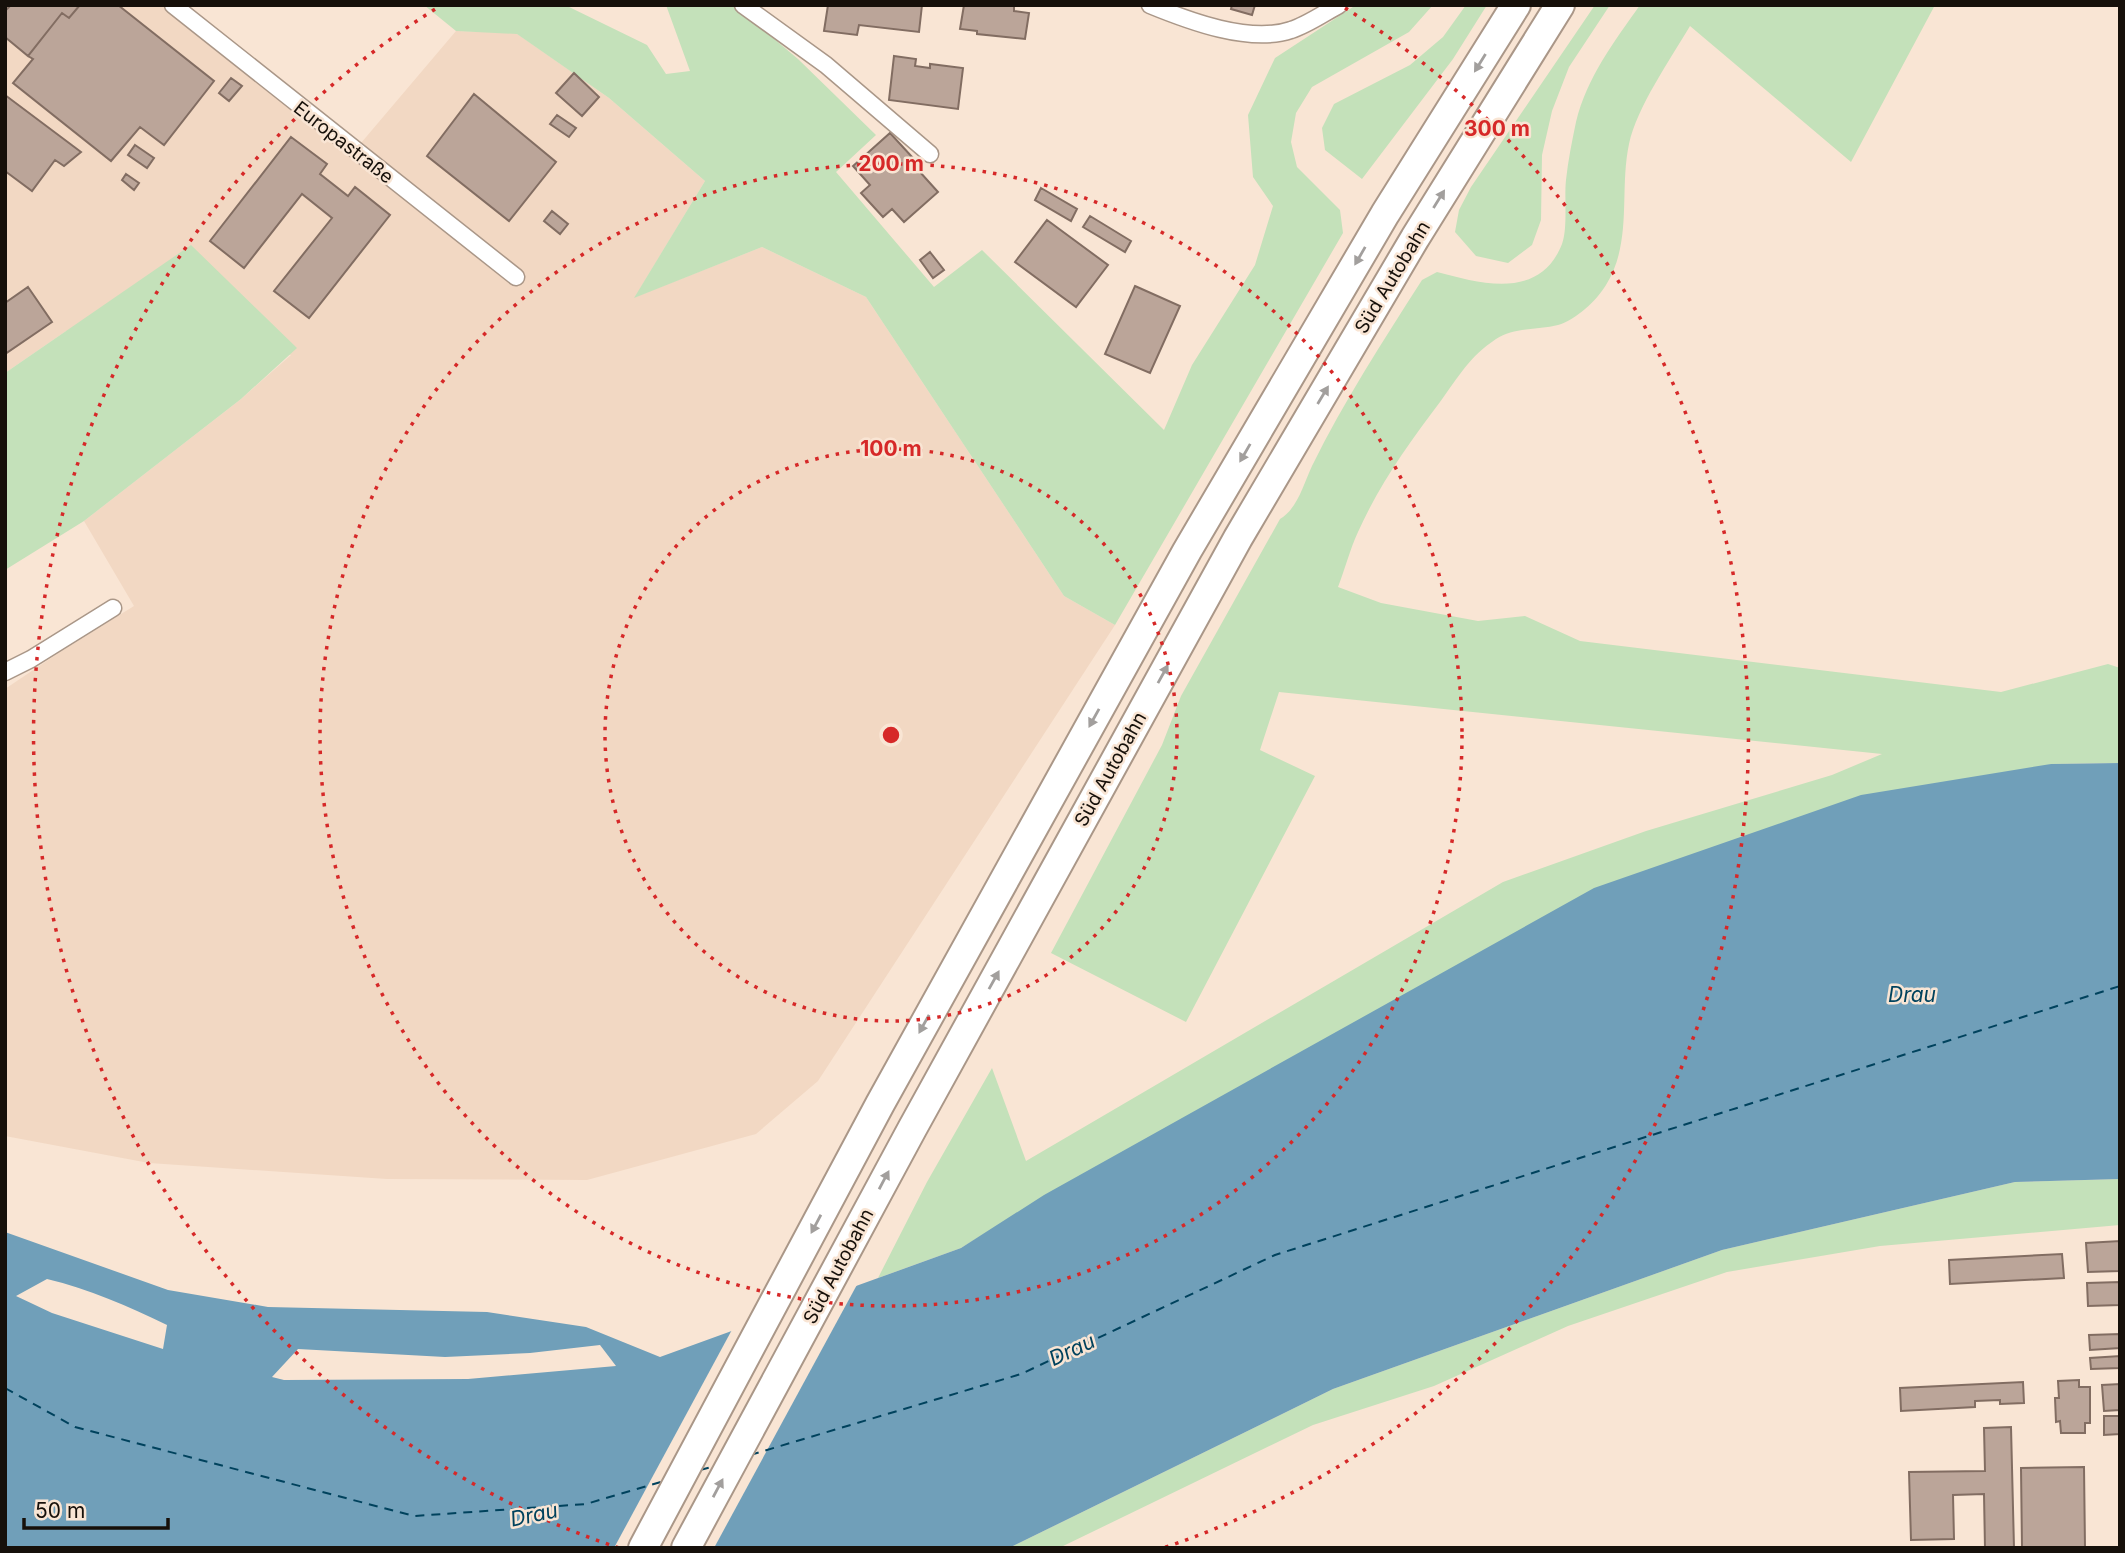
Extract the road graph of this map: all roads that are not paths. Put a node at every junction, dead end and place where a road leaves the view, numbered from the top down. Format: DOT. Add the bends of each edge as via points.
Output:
graph roads {
  1 [pos="173,5"];
  2 [pos="743,5"];
  3 [pos="1150,5"];
  4 [pos="1339,5"];
  5 [pos="1516,5"];
  6 [pos="1560,5"];
  7 [pos="930,155"];
  8 [pos="516,277"];
  9 [pos="113,608"];
  10 [pos="5,672"];
  11 [pos="643,1548"];
  12 [pos="686,1548"];
  1 -- 8 [label="street, Europastraße"];
  2 -- 7 [label="street" via="826,65"];
  3 -- 4 [label="street" via="1238,33 1265,36 1292,30"];
  5 -- 11 [label="highway, Süd Autobahn, one-way" via="1385,214 1187,551 880,1104"];
  12 -- 6 [label="highway, Süd Autobahn, one-way" via="1238,538 1415,238"];
  9 -- 10 [label="street"];
}
